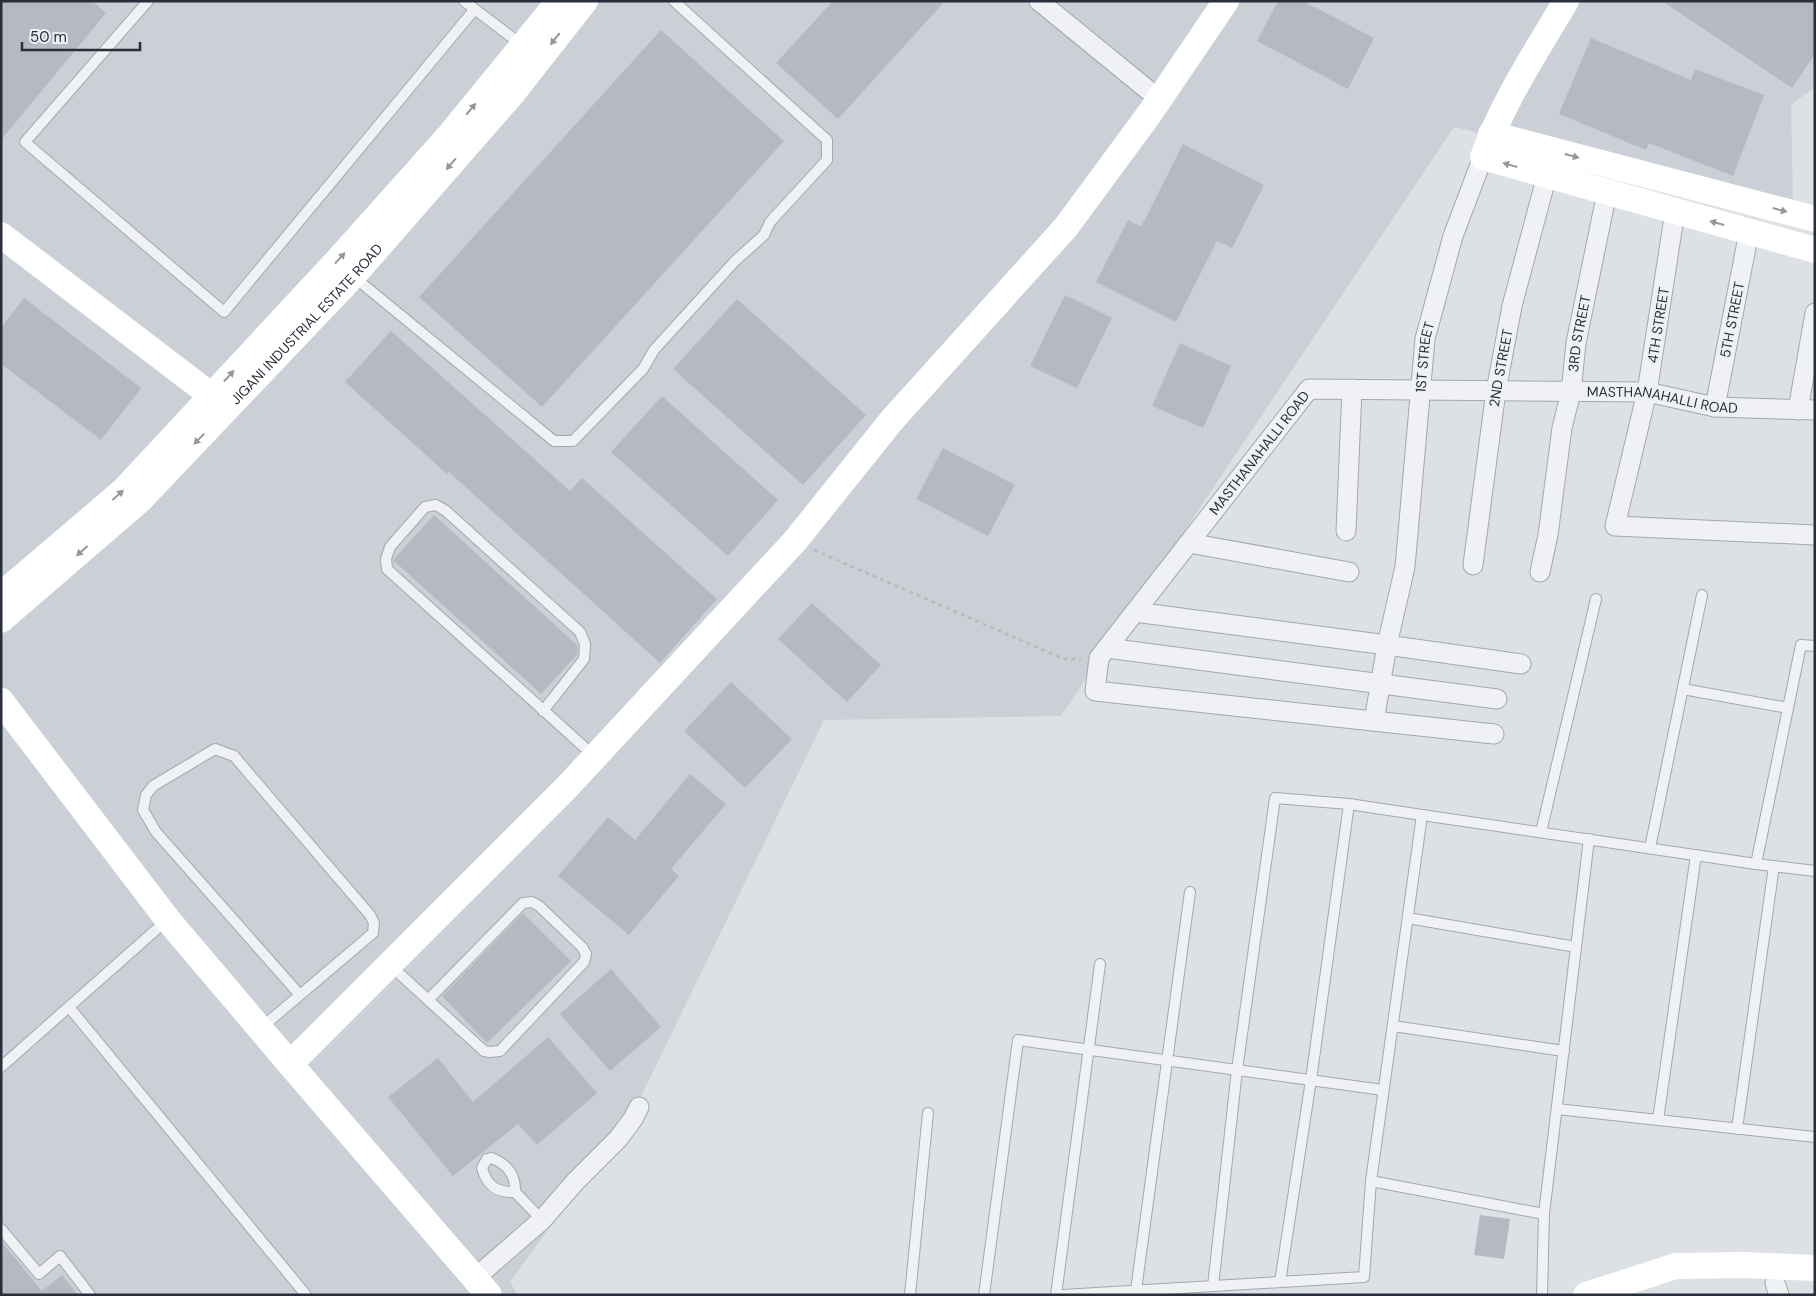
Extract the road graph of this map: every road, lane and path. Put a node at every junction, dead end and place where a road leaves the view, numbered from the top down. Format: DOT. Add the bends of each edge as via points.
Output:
graph roads {
  1 [pos="148,1"];
  2 [pos="464,1"];
  3 [pos="559,1"];
  4 [pos="585,1"];
  5 [pos="674,1"];
  6 [pos="1039,1"];
  7 [pos="1226,1"];
  8 [pos="1563,2"];
  9 [pos="474,10"];
  10 [pos="523,46"];
  11 [pos="1159,99"];
  12 [pos="1487,146"];
  13 [pos="1547,175"];
  14 [pos="1607,192"];
  15 [pos="1675,211"];
  16 [pos="1815,219"];
  17 [pos="1749,232"];
  18 [pos="1,235"];
  19 [pos="1815,250"];
  20 [pos="354,276"];
  21 [pos="1815,313"];
  22 [pos="1352,389"];
  23 [pos="1420,390"];
  24 [pos="1496,391"];
  25 [pos="1571,392"];
  26 [pos="1647,392"];
  27 [pos="219,402"];
  28 [pos="1715,407"];
  29 [pos="1807,410"];
  30 [pos="1346,530"];
  31 [pos="1815,535"];
  32 [pos="795,541"];
  33 [pos="1189,543"];
  34 [pos="1473,565"];
  35 [pos="1349,572"];
  36 [pos="1540,572"];
  37 [pos="1,595"];
  38 [pos="1702,595"];
  39 [pos="1596,600"];
  40 [pos="1135,612"];
  41 [pos="1,620"];
  42 [pos="1387,645"];
  43 [pos="1815,646"];
  44 [pos="1103,653"];
  45 [pos="1521,664"];
  46 [pos="1380,683"];
  47 [pos="1683,689"];
  48 [pos="1497,699"];
  49 [pos="1,701"];
  50 [pos="1788,708"];
  51 [pos="544,711"];
  52 [pos="1374,721"];
  53 [pos="1494,734"];
  54 [pos="594,756"];
  55 [pos="1349,804"];
  56 [pos="1422,815"];
  57 [pos="1541,832"];
  58 [pos="1589,839"];
  59 [pos="1650,848"];
  60 [pos="1696,855"];
  61 [pos="1756,864"];
  62 [pos="1774,866"];
  63 [pos="1815,871"];
  64 [pos="1190,892"];
  65 [pos="1408,918"];
  66 [pos="168,920"];
  67 [pos="1576,947"];
  68 [pos="1100,964"];
  69 [pos="389,965"];
  70 [pos="300,995"];
  71 [pos="428,1000"];
  72 [pos="69,1007"];
  73 [pos="1393,1026"];
  74 [pos="260,1029"];
  75 [pos="1089,1050"];
  76 [pos="1564,1051"];
  77 [pos="1167,1060"];
  78 [pos="290,1064"];
  79 [pos="1,1067"];
  80 [pos="1238,1070"];
  81 [pos="1311,1080"];
  82 [pos="1383,1090"];
  83 [pos="638,1107"];
  84 [pos="1557,1109"];
  85 [pos="928,1113"];
  86 [pos="1658,1120"];
  87 [pos="1737,1128"];
  88 [pos="1815,1137"];
  89 [pos="1371,1181"];
  90 [pos="515,1192"];
  91 [pos="1544,1214"];
  92 [pos="542,1220"];
  93 [pos="1,1229"];
  94 [pos="1815,1268"];
  95 [pos="1280,1282"];
  96 [pos="1213,1286"];
  97 [pos="482,1287"];
  98 [pos="1136,1290"];
  99 [pos="90,1295"];
  100 [pos="306,1295"];
  101 [pos="910,1295"];
  102 [pos="984,1295"];
  103 [pos="1056,1295"];
  104 [pos="1063,1295"];
  105 [pos="1542,1295"];
  106 [pos="1586,1295"];
  1 -- 9 [label="lane" via="25,142 224,312"];
  2 -- 9 [label="lane"];
  3 -- 10 [label="street, JIGANI INDUSTRIAL ESTATE ROAD"];
  4 -- 20 [label="street, JIGANI INDUSTRIAL ESTATE ROAD, one-way" via="512,94"];
  5 -- 20 [label="lane" via="827,140 827,160 770,222 764,235 736,260 654,350 643,369 573,441 554,441"];
  6 -- 11 [label="street"];
  7 -- 11 [label="street"];
  8 -- 12 [label="street" via="1508,99"];
  9 -- 10 [label="lane"];
  27 -- 10 [label="street, JIGANI INDUSTRIAL ESTATE ROAD, one-way"];
  11 -- 32 [label="street" via="1066,227 892,420"];
  13 -- 12 [label="street, one-way"];
  12 -- 16 [label="street, one-way"];
  12 -- 23 [label="street, 1ST STREET" via="1450,246 1425,339"];
  13 -- 14 [label="street"];
  13 -- 24 [label="street, 2ND STREET" via="1512,306"];
  14 -- 15 [label="street"];
  14 -- 25 [label="street, 3RD STREET" via="1576,343"];
  17 -- 15 [label="street, one-way"];
  15 -- 26 [label="street, 4TH STREET"];
  17 -- 19 [label="street"];
  17 -- 28 [label="street, 5TH STREET"];
  18 -- 27 [label="street"];
  20 -- 27 [label="street, JIGANI INDUSTRIAL ESTATE ROAD" via="264,368"];
  21 -- 29 [label="street"];
  22 -- 23 [label="street, MASTHANAHALLI ROAD"];
  22 -- 30 [label="street"];
  22 -- 33 [label="street, MASTHANAHALLI ROAD" via="1309,389"];
  23 -- 24 [label="street, MASTHANAHALLI ROAD"];
  23 -- 42 [label="street, 1ST STREET" via="1404,567"];
  24 -- 25 [label="street, MASTHANAHALLI ROAD"];
  24 -- 34 [label="street, 2ND STREET"];
  25 -- 26 [label="street, MASTHANAHALLI ROAD"];
  25 -- 36 [label="street, 3RD STREET" via="1562,428"];
  26 -- 28 [label="street, MASTHANAHALLI ROAD"];
  26 -- 31 [label="street, 4TH STREET" via="1615,526"];
  37 -- 27 [label="street, JIGANI INDUSTRIAL ESTATE ROAD, one-way" via="123,491"];
  27 -- 41 [label="street, JIGANI INDUSTRIAL ESTATE ROAD, one-way" via="139,502"];
  28 -- 29 [label="street, MASTHANAHALLI ROAD"];
  32 -- 44 [label="path" via="1064,659"];
  32 -- 54 [label="street"];
  33 -- 35 [label="street"];
  33 -- 40 [label="street, MASTHANAHALLI ROAD"];
  38 -- 47 [label="lane"];
  39 -- 57 [label="lane"];
  40 -- 42 [label="street"];
  40 -- 44 [label="street, MASTHANAHALLI ROAD"];
  42 -- 45 [label="street"];
  42 -- 46 [label="street, 1ST STREET"];
  43 -- 50 [label="lane" via="1801,644"];
  44 -- 46 [label="street"];
  44 -- 52 [label="street" via="1095,691"];
  46 -- 48 [label="street"];
  46 -- 52 [label="street, 1ST STREET"];
  47 -- 50 [label="lane"];
  47 -- 59 [label="lane"];
  49 -- 66 [label="street"];
  50 -- 61 [label="lane"];
  51 -- 51 [label="lane" via="387,569 390,547 426,507 436,505 446,511 580,632 585,644 584,659"];
  51 -- 54 [label="lane"];
  52 -- 53 [label="street"];
  54 -- 69 [label="street"];
  55 -- 56 [label="lane"];
  55 -- 80 [label="lane" via="1275,798"];
  55 -- 81 [label="lane"];
  56 -- 57 [label="lane"];
  56 -- 65 [label="lane"];
  57 -- 58 [label="lane"];
  58 -- 59 [label="lane"];
  58 -- 67 [label="lane"];
  59 -- 60 [label="lane"];
  60 -- 61 [label="lane"];
  60 -- 86 [label="lane"];
  61 -- 62 [label="lane"];
  62 -- 63 [label="lane"];
  62 -- 87 [label="lane"];
  64 -- 77 [label="lane"];
  65 -- 67 [label="lane"];
  65 -- 73 [label="lane"];
  66 -- 72 [label="lane"];
  66 -- 74 [label="street"];
  67 -- 76 [label="lane"];
  68 -- 75 [label="lane"];
  69 -- 71 [label="lane"];
  69 -- 78 [label="street"];
  70 -- 70 [label="lane" via="156,832 143,810 146,794 153,786 215,749 234,756 370,914 374,923 373,933"];
  70 -- 74 [label="lane"];
  71 -- 71 [label="lane" via="484,1051 500,1050 584,962 586,954 539,906 532,902 523,903"];
  72 -- 79 [label="lane"];
  72 -- 100 [label="lane"];
  73 -- 76 [label="lane"];
  73 -- 82 [label="lane"];
  74 -- 78 [label="street"];
  75 -- 77 [label="lane"];
  75 -- 102 [label="lane" via="1018,1040"];
  75 -- 103 [label="lane"];
  76 -- 84 [label="lane"];
  77 -- 80 [label="lane"];
  77 -- 98 [label="lane"];
  78 -- 97 [label="street"];
  80 -- 81 [label="lane"];
  80 -- 96 [label="lane"];
  81 -- 82 [label="lane"];
  81 -- 95 [label="lane"];
  82 -- 89 [label="lane"];
  83 -- 92 [label="street" via="618,1139"];
  84 -- 86 [label="lane"];
  84 -- 91 [label="lane"];
  85 -- 101 [label="lane"];
  86 -- 87 [label="lane"];
  87 -- 88 [label="lane"];
  89 -- 91 [label="lane"];
  89 -- 95 [label="lane" via="1364,1277"];
  90 -- 92 [label="lane"];
  91 -- 105 [label="lane"];
  92 -- 97 [label="street"];
  93 -- 99 [label="lane" via="39,1274 60,1256"];
  94 -- 106 [label="street" via="1676,1266"];
  95 -- 96 [label="lane"];
  96 -- 98 [label="lane"];
  98 -- 104 [label="lane"];
}
